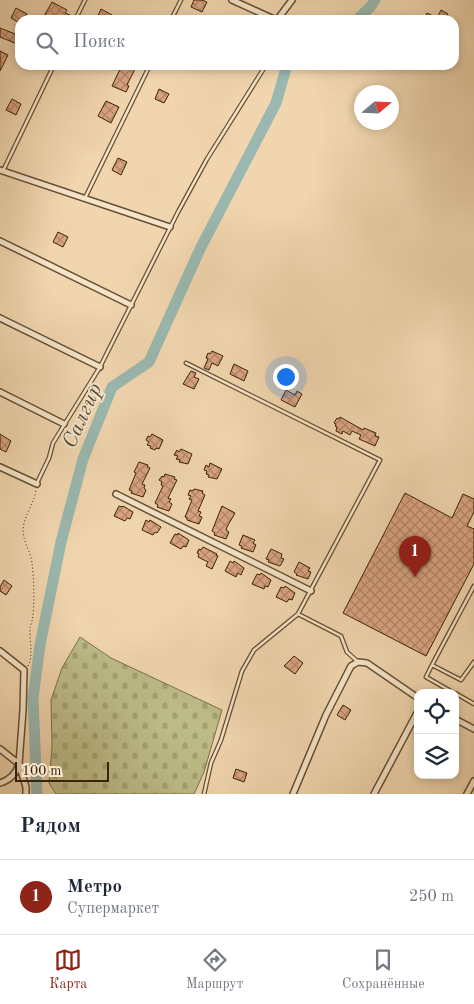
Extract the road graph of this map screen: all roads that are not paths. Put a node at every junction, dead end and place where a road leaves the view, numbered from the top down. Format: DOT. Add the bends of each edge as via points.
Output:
graph roads {
  1 [pos="85,0"];
  2 [pos="181,0"];
  3 [pos="232,0"];
  4 [pos="292,0"];
  5 [pos="78,15"];
  6 [pos="174,15"];
  7 [pos="266,15"];
  8 [pos="281,15"];
  9 [pos="51,70"];
  10 [pos="148,70"];
  11 [pos="263,70"];
  12 [pos="1,170"];
  13 [pos="85,198"];
  14 [pos="170,227"];
  15 [pos="0,241"];
  16 [pos="130,305"];
  17 [pos="0,318"];
  18 [pos="186,364"];
  19 [pos="100,367"];
  20 [pos="0,392"];
  21 [pos="64,424"];
  22 [pos="0,467"];
  23 [pos="37,484"];
  24 [pos="116,494"];
  25 [pos="474,586"];
  26 [pos="311,591"];
  27 [pos="298,614"];
  28 [pos="0,651"];
  29 [pos="358,662"];
  30 [pos="474,662"];
  31 [pos="432,665"];
  32 [pos="448,689"];
  33 [pos="414,695"];
  34 [pos="459,695"];
  35 [pos="474,704"];
  36 [pos="414,719"];
  37 [pos="459,721"];
  38 [pos="474,730"];
  39 [pos="0,749"];
  40 [pos="19,764"];
  41 [pos="474,781"];
  42 [pos="0,783"];
  43 [pos="26,794"];
  44 [pos="204,794"];
  45 [pos="293,794"];
  46 [pos="374,794"];
  47 [pos="467,794"];
  1 -- 5 [label="lane"];
  2 -- 6 [label="lane"];
  3 -- 7 [label="street"];
  4 -- 8 [label="street"];
  9 -- 12 [label="lane"];
  10 -- 13 [label="lane"];
  11 -- 14 [label="lane" via="207,159"];
  12 -- 13 [label="street"];
  13 -- 14 [label="street"];
  14 -- 16 [label="lane"];
  15 -- 16 [label="street"];
  16 -- 19 [label="lane"];
  17 -- 19 [label="street"];
  18 -- 26 [label="lane" via="380,460"];
  19 -- 21 [label="lane"];
  20 -- 21 [label="street"];
  21 -- 23 [label="lane"];
  22 -- 23 [label="street"];
  24 -- 26 [label="street"];
  25 -- 31 [label="lane"];
  26 -- 27 [label="lane"];
  27 -- 29 [label="lane" via="341,636 347,652"];
  27 -- 44 [label="lane" via="254,650 242,671"];
  28 -- 40 [label="street" via="24,670"];
  29 -- 33 [label="street" via="367,663"];
  29 -- 45 [label="street" via="351,666 326,715"];
  30 -- 31 [label="lane" via="461,680"];
  31 -- 32 [label="lane" via="426,677"];
  34 -- 35 [label="lane"];
  36 -- 46 [label="street"];
  37 -- 38 [label="street"];
  39 -- 40 [label="street"];
  40 -- 42 [label="street" via="13,776"];
  40 -- 43 [label="street"];
  41 -- 47 [label="street"];
}
